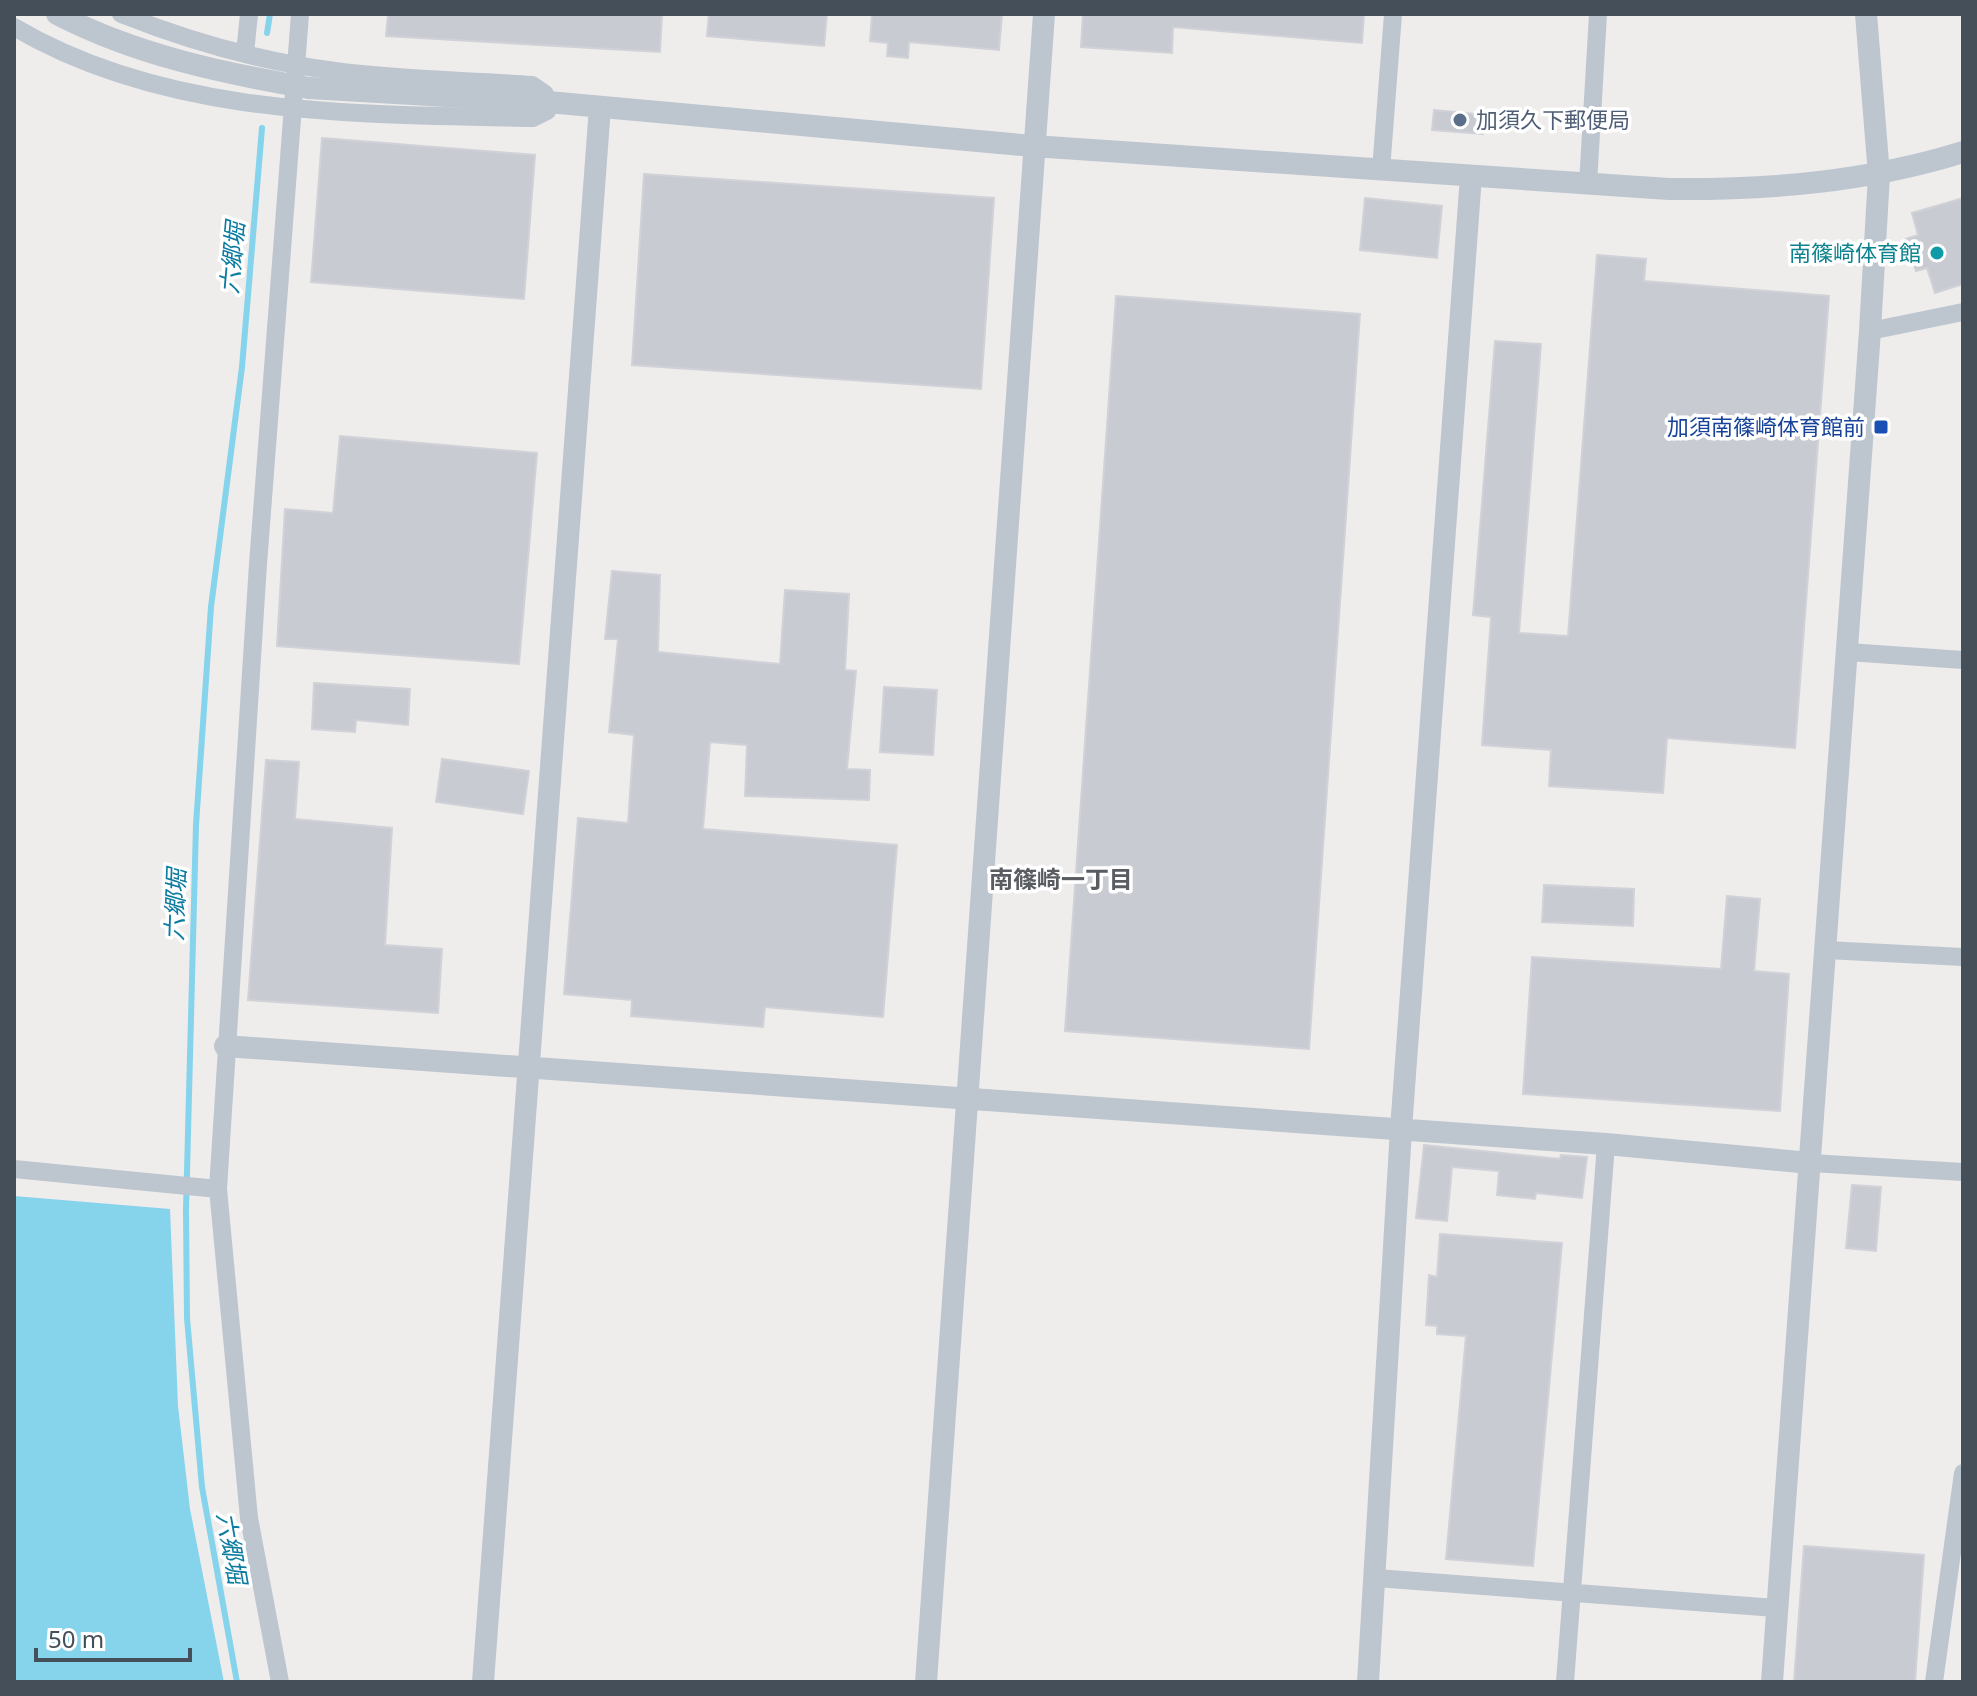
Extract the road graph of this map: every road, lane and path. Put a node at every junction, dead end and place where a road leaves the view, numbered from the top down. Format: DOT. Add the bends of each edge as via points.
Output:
graph roads {
  1 [pos="57,14"];
  2 [pos="122,14"];
  3 [pos="249,14"];
  4 [pos="300,14"];
  5 [pos="1044,14"];
  6 [pos="1393,14"];
  7 [pos="1598,14"];
  8 [pos="1866,14"];
  9 [pos="14,27"];
  10 [pos="245,53"];
  11 [pos="295,65"];
  12 [pos="548,102"];
  13 [pos="600,107"];
  14 [pos="294,108"];
  15 [pos="1033,146"];
  16 [pos="1963,152"];
  17 [pos="1381,170"];
  18 [pos="1879,175"];
  19 [pos="1471,176"];
  20 [pos="1588,184"];
  21 [pos="1963,312"];
  22 [pos="1870,331"];
  23 [pos="1848,652"];
  24 [pos="1963,660"];
  25 [pos="1826,950"];
  26 [pos="1963,957"];
  27 [pos="225,1046"];
  28 [pos="528,1068"];
  29 [pos="968,1099"];
  30 [pos="1401,1129"];
  31 [pos="1606,1144"];
  32 [pos="1811,1163"];
  33 [pos="14,1169"];
  34 [pos="1963,1172"];
  35 [pos="218,1189"];
  36 [pos="1963,1473"];
  37 [pos="1376,1578"];
  38 [pos="1570,1591"];
  39 [pos="1776,1608"];
  40 [pos="280,1682"];
  41 [pos="483,1682"];
  42 [pos="926,1682"];
  43 [pos="1368,1682"];
  44 [pos="1565,1682"];
  45 [pos="1772,1682"];
  46 [pos="1934,1682"];
  1 -- 12 [label="street, bridge" via="158,55 309,88"];
  2 -- 10 [label="street"];
  3 -- 10 [label="street"];
  4 -- 11 [label="street"];
  5 -- 15 [label="street"];
  6 -- 17 [label="street"];
  7 -- 20 [label="street"];
  8 -- 18 [label="street"];
  9 -- 14 [label="street" via="135,80"];
  10 -- 11 [label="street"];
  11 -- 12 [label="street" via="532,85"];
  11 -- 14 [label="street"];
  12 -- 13 [label="street"];
  12 -- 14 [label="street" via="547,111 533,118"];
  13 -- 15 [label="street"];
  13 -- 28 [label="street"];
  14 -- 27 [label="street"];
  15 -- 17 [label="street"];
  15 -- 29 [label="street"];
  16 -- 18 [label="street"];
  17 -- 19 [label="street"];
  18 -- 20 [label="street" via="1736,190"];
  18 -- 22 [label="street"];
  19 -- 20 [label="street"];
  19 -- 30 [label="street"];
  21 -- 22 [label="street"];
  22 -- 23 [label="street"];
  23 -- 24 [label="street"];
  23 -- 25 [label="street"];
  25 -- 26 [label="street"];
  25 -- 32 [label="street"];
  27 -- 28 [label="street"];
  27 -- 35 [label="street"];
  28 -- 29 [label="street"];
  28 -- 41 [label="street"];
  29 -- 30 [label="street"];
  29 -- 42 [label="street"];
  30 -- 31 [label="street"];
  30 -- 37 [label="street"];
  31 -- 32 [label="street"];
  31 -- 38 [label="street"];
  32 -- 34 [label="street"];
  32 -- 39 [label="street"];
  33 -- 35 [label="street"];
  35 -- 40 [label="street" via="249,1518"];
  36 -- 46 [label="street"];
  37 -- 38 [label="street"];
  37 -- 43 [label="street"];
  38 -- 39 [label="street"];
  38 -- 44 [label="street"];
  39 -- 45 [label="street"];
}
